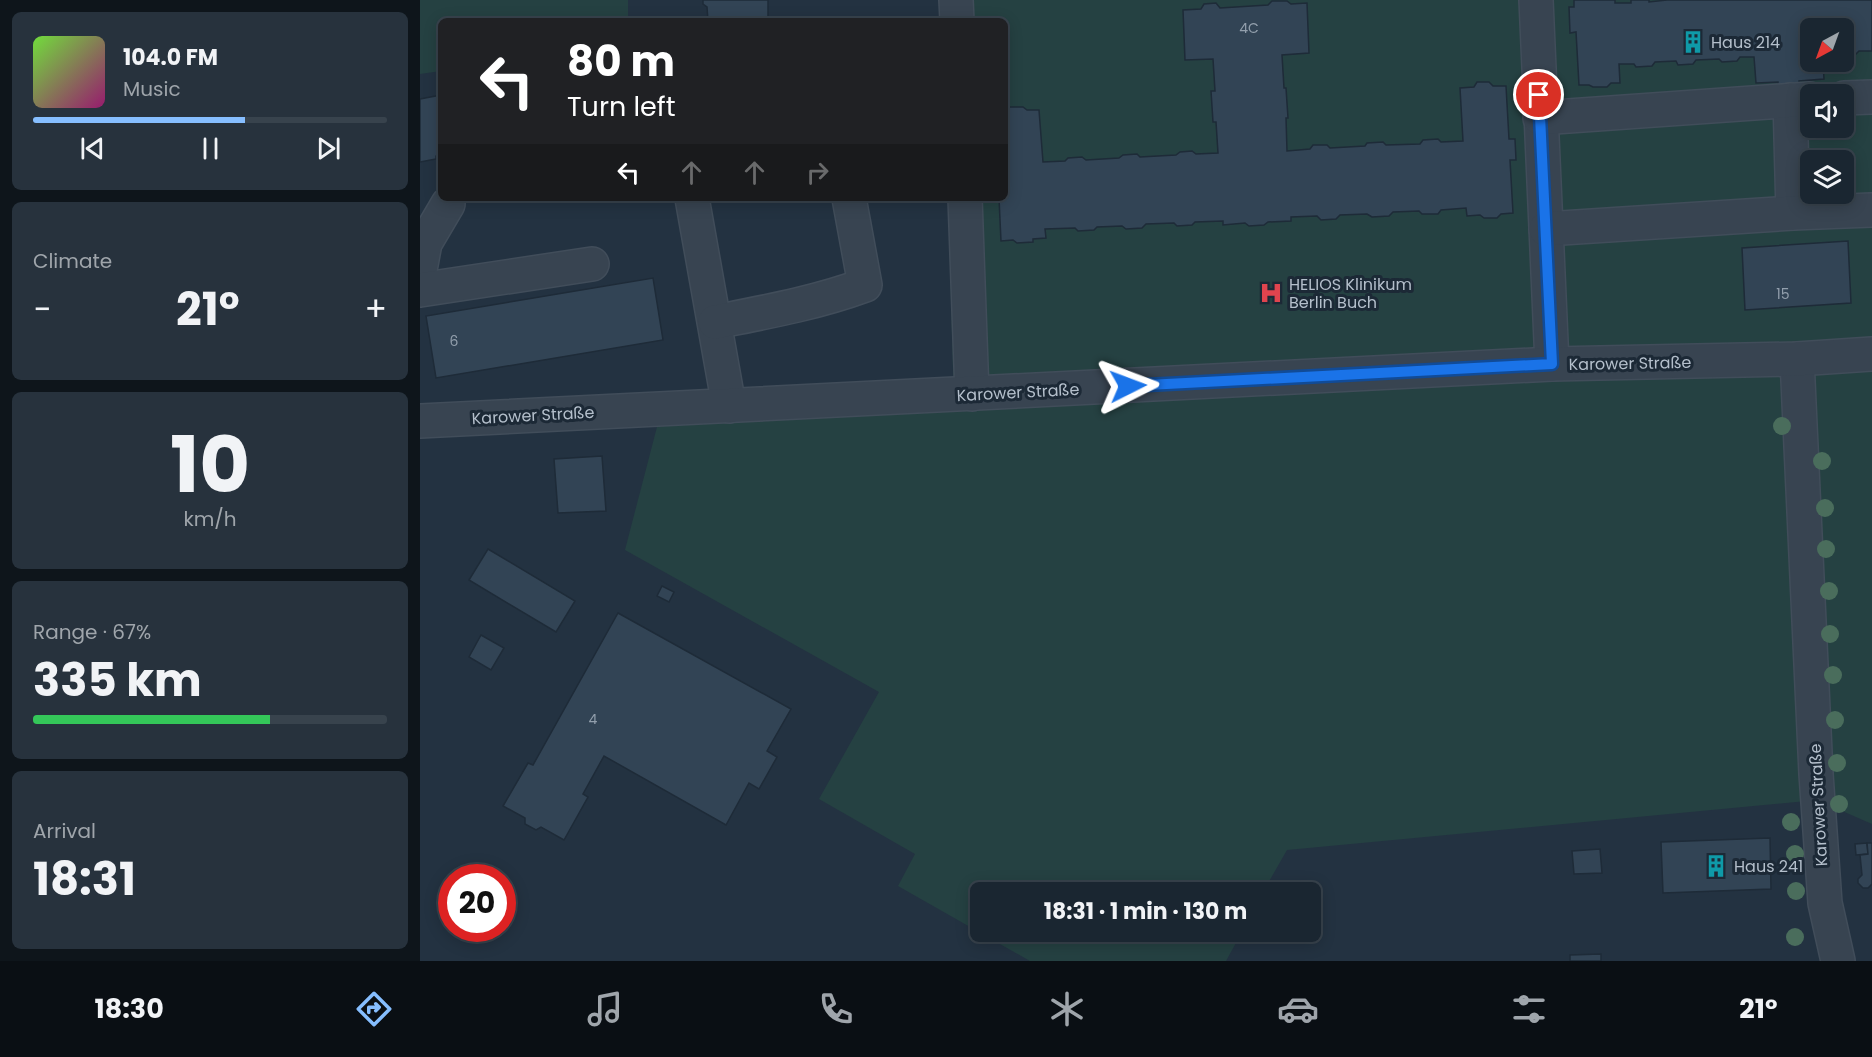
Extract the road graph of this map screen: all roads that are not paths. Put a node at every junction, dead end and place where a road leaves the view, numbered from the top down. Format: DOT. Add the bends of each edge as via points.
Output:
graph roads {
  1 [pos="956,0"];
  2 [pos="1536,0"];
  3 [pos="957,18"];
  4 [pos="1872,97"];
  5 [pos="1854,98"];
  6 [pos="1800,99"];
  7 [pos="1540,118"];
  8 [pos="693,201"];
  9 [pos="850,201"];
  10 [pos="965,201"];
  11 [pos="448,204"];
  12 [pos="1872,210"];
  13 [pos="1793,213"];
  14 [pos="1546,229"];
  15 [pos="592,264"];
  16 [pos="420,270"];
  17 [pos="420,290"];
  18 [pos="715,322"];
  19 [pos="1872,354"];
  20 [pos="1797,359"];
  21 [pos="1552,364"];
  22 [pos="972,394"];
  23 [pos="729,406"];
  24 [pos="420,421"];
  25 [pos="1838,961"];
  1 -- 3 [label="lane"];
  2 -- 7 [label="lane"];
  4 -- 5 [label="lane"];
  6 -- 7 [label="lane"];
  6 -- 13 [label="lane"];
  7 -- 14 [label="lane"];
  8 -- 18 [label="lane"];
  9 -- 18 [label="lane" via="865,285 791,308"];
  10 -- 22 [label="lane"];
  11 -- 16 [label="lane" via="425,243"];
  12 -- 13 [label="lane"];
  13 -- 14 [label="lane"];
  14 -- 21 [label="lane"];
  15 -- 17 [label="lane"];
  18 -- 23 [label="lane"];
  19 -- 20 [label="lane, Karower Straße"];
  20 -- 21 [label="lane, Karower Straße"];
  20 -- 25 [label="lane, Karower Straße" via="1816,774 1825,903"];
  21 -- 22 [label="lane, Karower Straße"];
  22 -- 23 [label="lane, Karower Straße"];
  23 -- 24 [label="lane, Karower Straße"];
}
